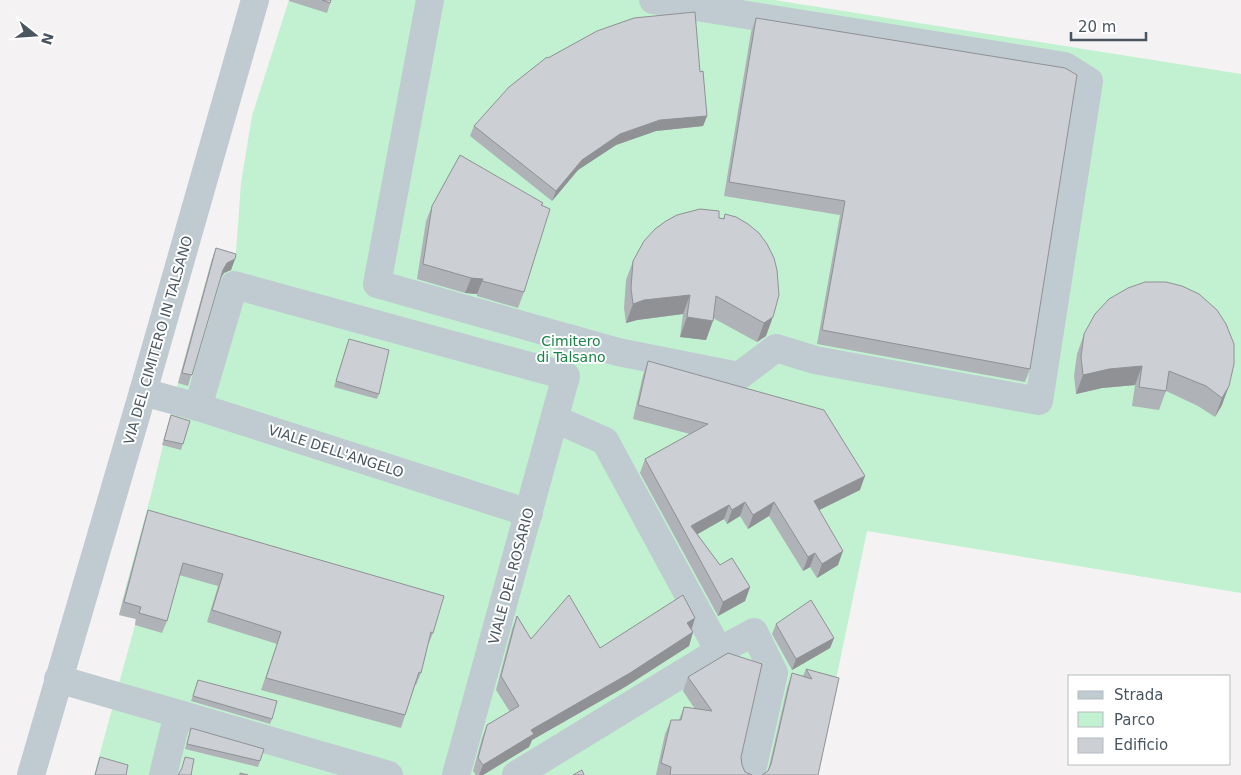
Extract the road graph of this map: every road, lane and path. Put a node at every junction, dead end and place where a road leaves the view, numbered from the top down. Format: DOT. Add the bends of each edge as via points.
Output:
graph roads {
  1 [pos="255,0"];
  2 [pos="430,0"];
  3 [pos="654,0"];
  4 [pos="143,392"];
  5 [pos="198,407"];
  6 [pos="555,418"];
  7 [pos="529,513"];
  8 [pos="719,651"];
  9 [pos="58,679"];
  10 [pos="178,714"];
  11 [pos="31,775"];
  12 [pos="163,775"];
  13 [pos="389,775"];
  14 [pos="456,775"];
  15 [pos="516,775"];
  16 [pos="751,775"];
  1 -- 4 [label="street, VIA DEL CIMITERO IN TALSANO"];
  2 -- 3 [label="street" via="377,284 618,352 738,376 776,348 815,360 1039,401 1089,81 1065,66"];
  4 -- 5 [label="street, VIALE DELL'ANGELO"];
  4 -- 9 [label="street, VIA DEL CIMITERO IN TALSANO"];
  5 -- 6 [label="street, VIALE DEL ROSARIO" via="234,285 566,376"];
  5 -- 7 [label="street, VIALE DELL'ANGELO"];
  6 -- 7 [label="street, VIALE DEL ROSARIO"];
  6 -- 8 [label="street" via="605,441"];
  7 -- 14 [label="street, VIALE DEL ROSARIO"];
  8 -- 15 [label="street"];
  8 -- 16 [label="street" via="754,632 774,673"];
  9 -- 10 [label="street"];
  9 -- 11 [label="street, VIA DEL CIMITERO IN TALSANO"];
  10 -- 12 [label="street"];
  10 -- 13 [label="street"];
}
